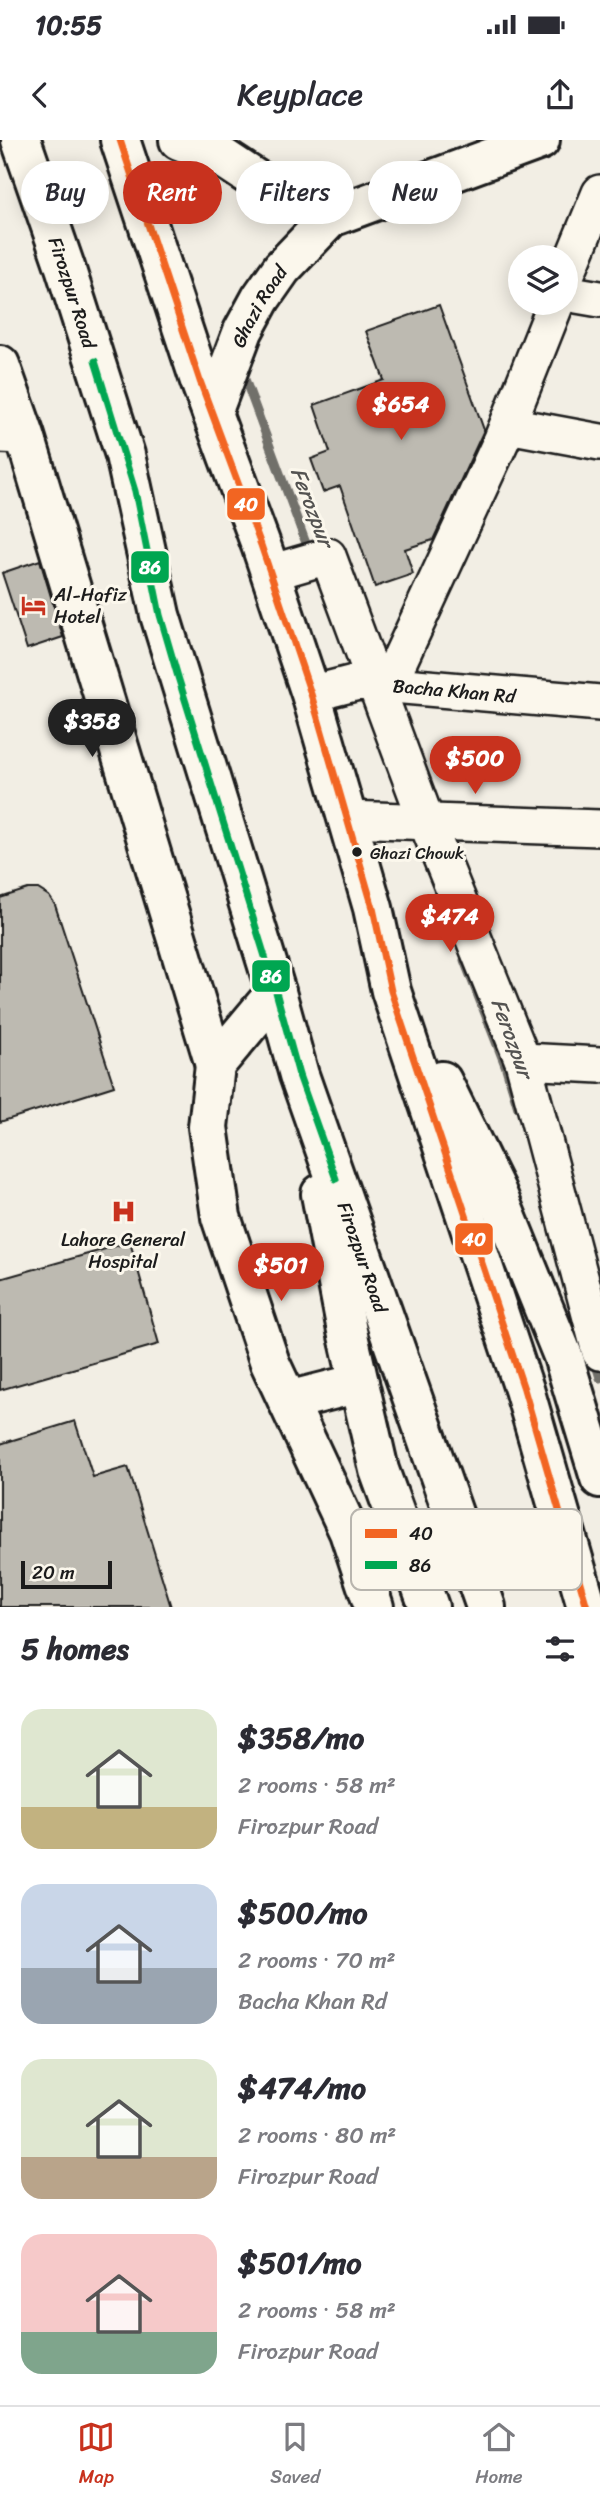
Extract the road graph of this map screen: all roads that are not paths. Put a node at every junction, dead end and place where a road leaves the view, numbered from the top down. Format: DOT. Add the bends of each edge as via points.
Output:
graph roads {
  1 [pos="22,140"];
  2 [pos="120,140"];
  3 [pos="540,140"];
  4 [pos="191,142"];
  5 [pos="236,167"];
  6 [pos="600,193"];
  7 [pos="354,208"];
  8 [pos="323,224"];
  9 [pos="578,246"];
  10 [pos="578,295"];
  11 [pos="600,299"];
  12 [pos="551,315"];
  13 [pos="0,365"];
  14 [pos="212,413"];
  15 [pos="508,425"];
  16 [pos="13,435"];
  17 [pos="600,442"];
  18 [pos="270,573"];
  19 [pos="381,684"];
  20 [pos="311,694"];
  21 [pos="600,703"];
  22 [pos="347,819"];
  23 [pos="426,823"];
  24 [pos="600,828"];
  25 [pos="391,991"];
  26 [pos="276,992"];
  27 [pos="523,1061"];
  28 [pos="215,1065"];
  29 [pos="600,1065"];
  30 [pos="299,1075"];
  31 [pos="600,1352"];
  32 [pos="359,1383"];
  33 [pos="288,1401"];
  34 [pos="600,1478"];
  35 [pos="393,1509"];
  36 [pos="452,1509"];
  37 [pos="559,1509"];
  38 [pos="351,1538"];
  39 [pos="368,1590"];
  40 [pos="423,1590"];
  41 [pos="480,1590"];
  42 [pos="582,1590"];
  43 [pos="374,1607"];
  44 [pos="429,1607"];
  45 [pos="486,1607"];
  46 [pos="587,1607"];
  1 -- 26 [label="main road, Firozpur Road" via="125,455 163,628"];
  2 -- 14 [label="main road"];
  3 -- 7 [label="main road, Ghazi Road"];
  4 -- 5 [label="main road"];
  6 -- 9 [label="street"];
  8 -- 14 [label="main road, Ghazi Road" via="261,298 243,331"];
  10 -- 11 [label="street"];
  12 -- 15 [label="street"];
  13 -- 16 [label="main road"];
  14 -- 18 [label="main road"];
  15 -- 17 [label="street"];
  15 -- 19 [label="street"];
  16 -- 28 [label="main road"];
  18 -- 19 [label="street" via="328,556"];
  18 -- 20 [label="main road"];
  19 -- 20 [label="street, Bacha Khan Rd" via="358,682"];
  19 -- 21 [label="street, Bacha Khan Rd"];
  19 -- 23 [label="street"];
  20 -- 22 [label="main road"];
  22 -- 23 [label="street"];
  22 -- 25 [label="main road"];
  23 -- 24 [label="street"];
  23 -- 27 [label="street"];
  25 -- 34 [label="main road" via="429,1055 496,1191 563,1356"];
  25 -- 37 [label="main road" via="524,1389"];
  26 -- 28 [label="main road"];
  26 -- 30 [label="main road, Firozpur Road"];
  27 -- 29 [label="street"];
  27 -- 31 [label="street"];
  28 -- 33 [label="main road" via="208,1127 221,1217 270,1363"];
  30 -- 32 [label="main road"];
  30 -- 36 [label="main road, Firozpur Road"];
  32 -- 33 [label="main road"];
  32 -- 35 [label="main road" via="379,1470"];
  33 -- 38 [label="main road"];
  39 -- 43 [label="main road"];
  40 -- 44 [label="main road"];
  41 -- 45 [label="main road, Firozpur Road"];
  42 -- 46 [label="main road"];
}
